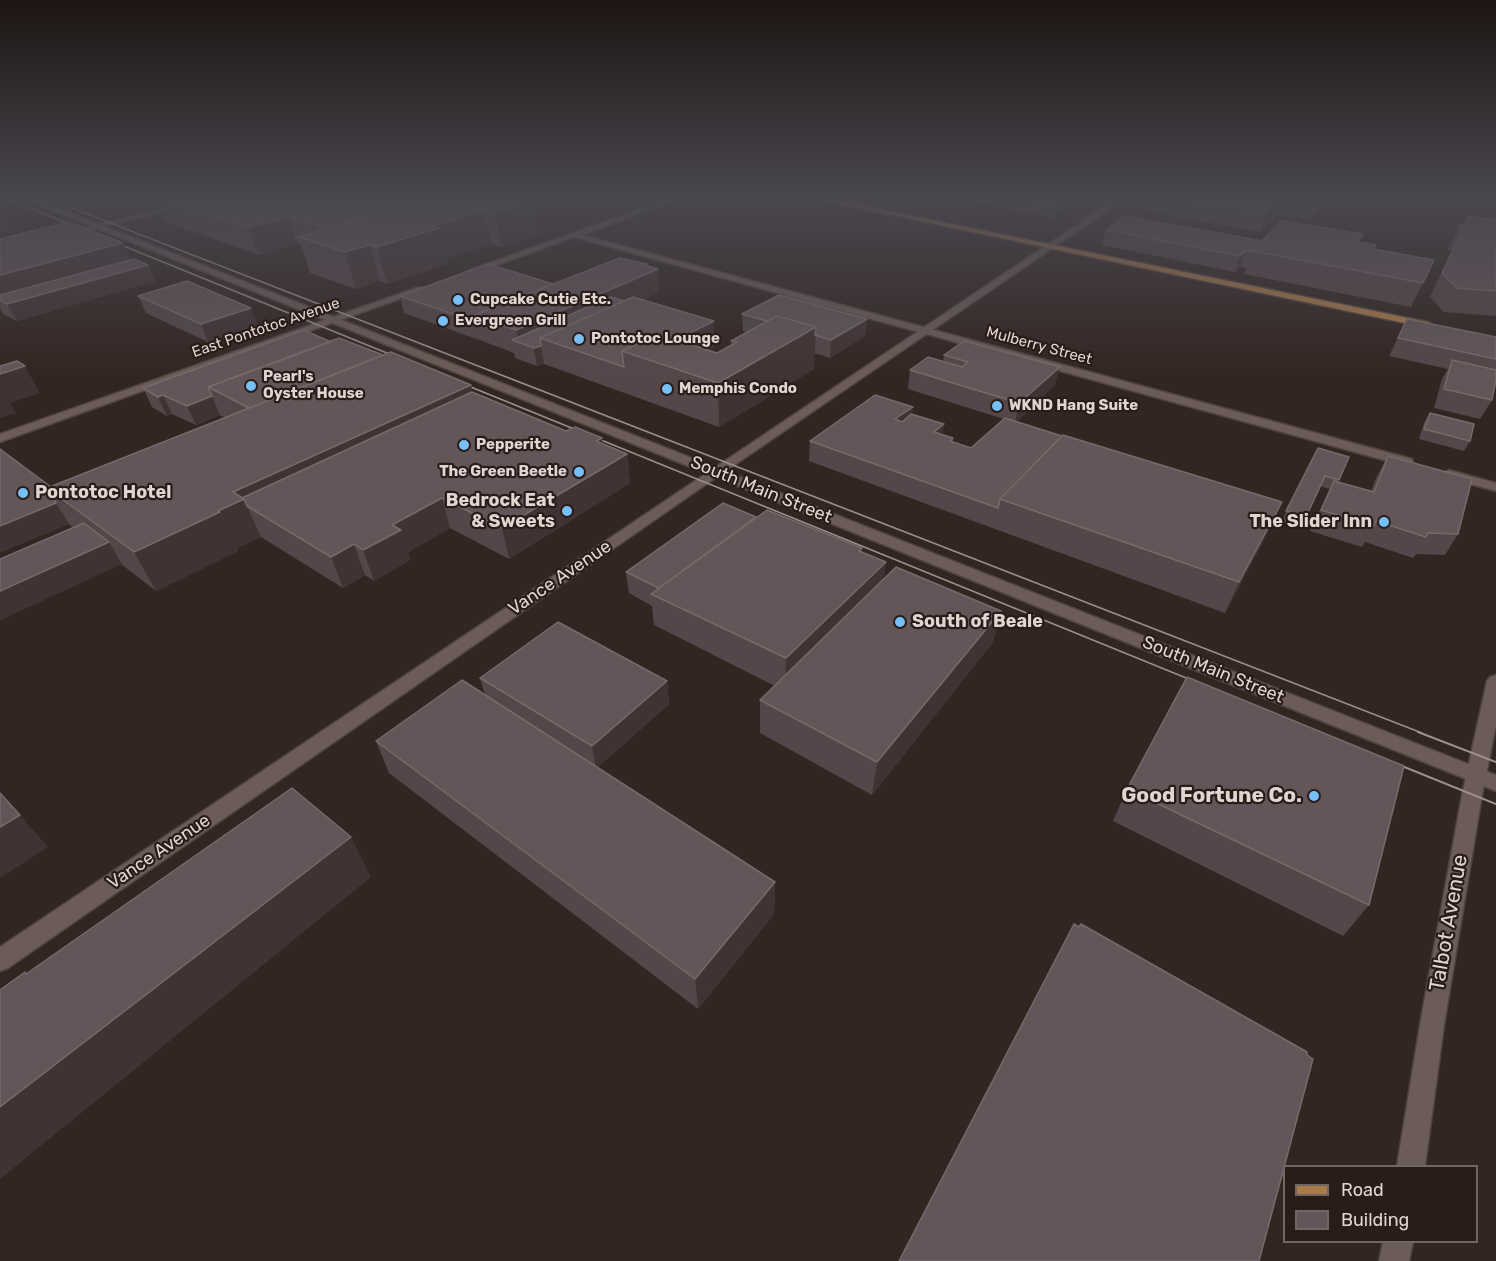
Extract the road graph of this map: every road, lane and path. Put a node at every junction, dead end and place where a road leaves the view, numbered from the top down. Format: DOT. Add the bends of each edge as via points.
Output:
graph roads {
  1 [pos="174,257"];
  2 [pos="512,257"];
  3 [pos="655,257"];
  4 [pos="1033,257"];
  5 [pos="1101,257"];
  6 [pos="455,277"];
  7 [pos="433,285"];
  8 [pos="333,320"];
  9 [pos="1440,327"];
  10 [pos="926,330"];
  11 [pos="0,438"];
  12 [pos="1415,465"];
  13 [pos="1438,471"];
  14 [pos="715,472"];
  15 [pos="1496,487"];
  16 [pos="1496,681"];
  17 [pos="1486,779"];
  18 [pos="0,960"];
  19 [pos="1411,1165"];
  20 [pos="1398,1243"];
  21 [pos="1394,1261"];
  1 -- 8 [label="street, South Main Street"];
  2 -- 6 [label="street"];
  3 -- 10 [label="street, Mulberry Street"];
  4 -- 10 [label="street, Vance Avenue"];
  5 -- 9 [label="main road"];
  7 -- 8 [label="street, East Pontotoc Avenue"];
  8 -- 11 [label="street, East Pontotoc Avenue"];
  8 -- 14 [label="street, South Main Street"];
  10 -- 12 [label="street, Mulberry Street"];
  10 -- 14 [label="street, Vance Avenue"];
  13 -- 15 [label="street"];
  14 -- 17 [label="street, South Main Street"];
  14 -- 18 [label="street, Vance Avenue"];
  16 -- 17 [label="street, Talbot Avenue"];
  17 -- 19 [label="street, Talbot Avenue" via="1436,1002"];
  20 -- 21 [label="street"];
}
